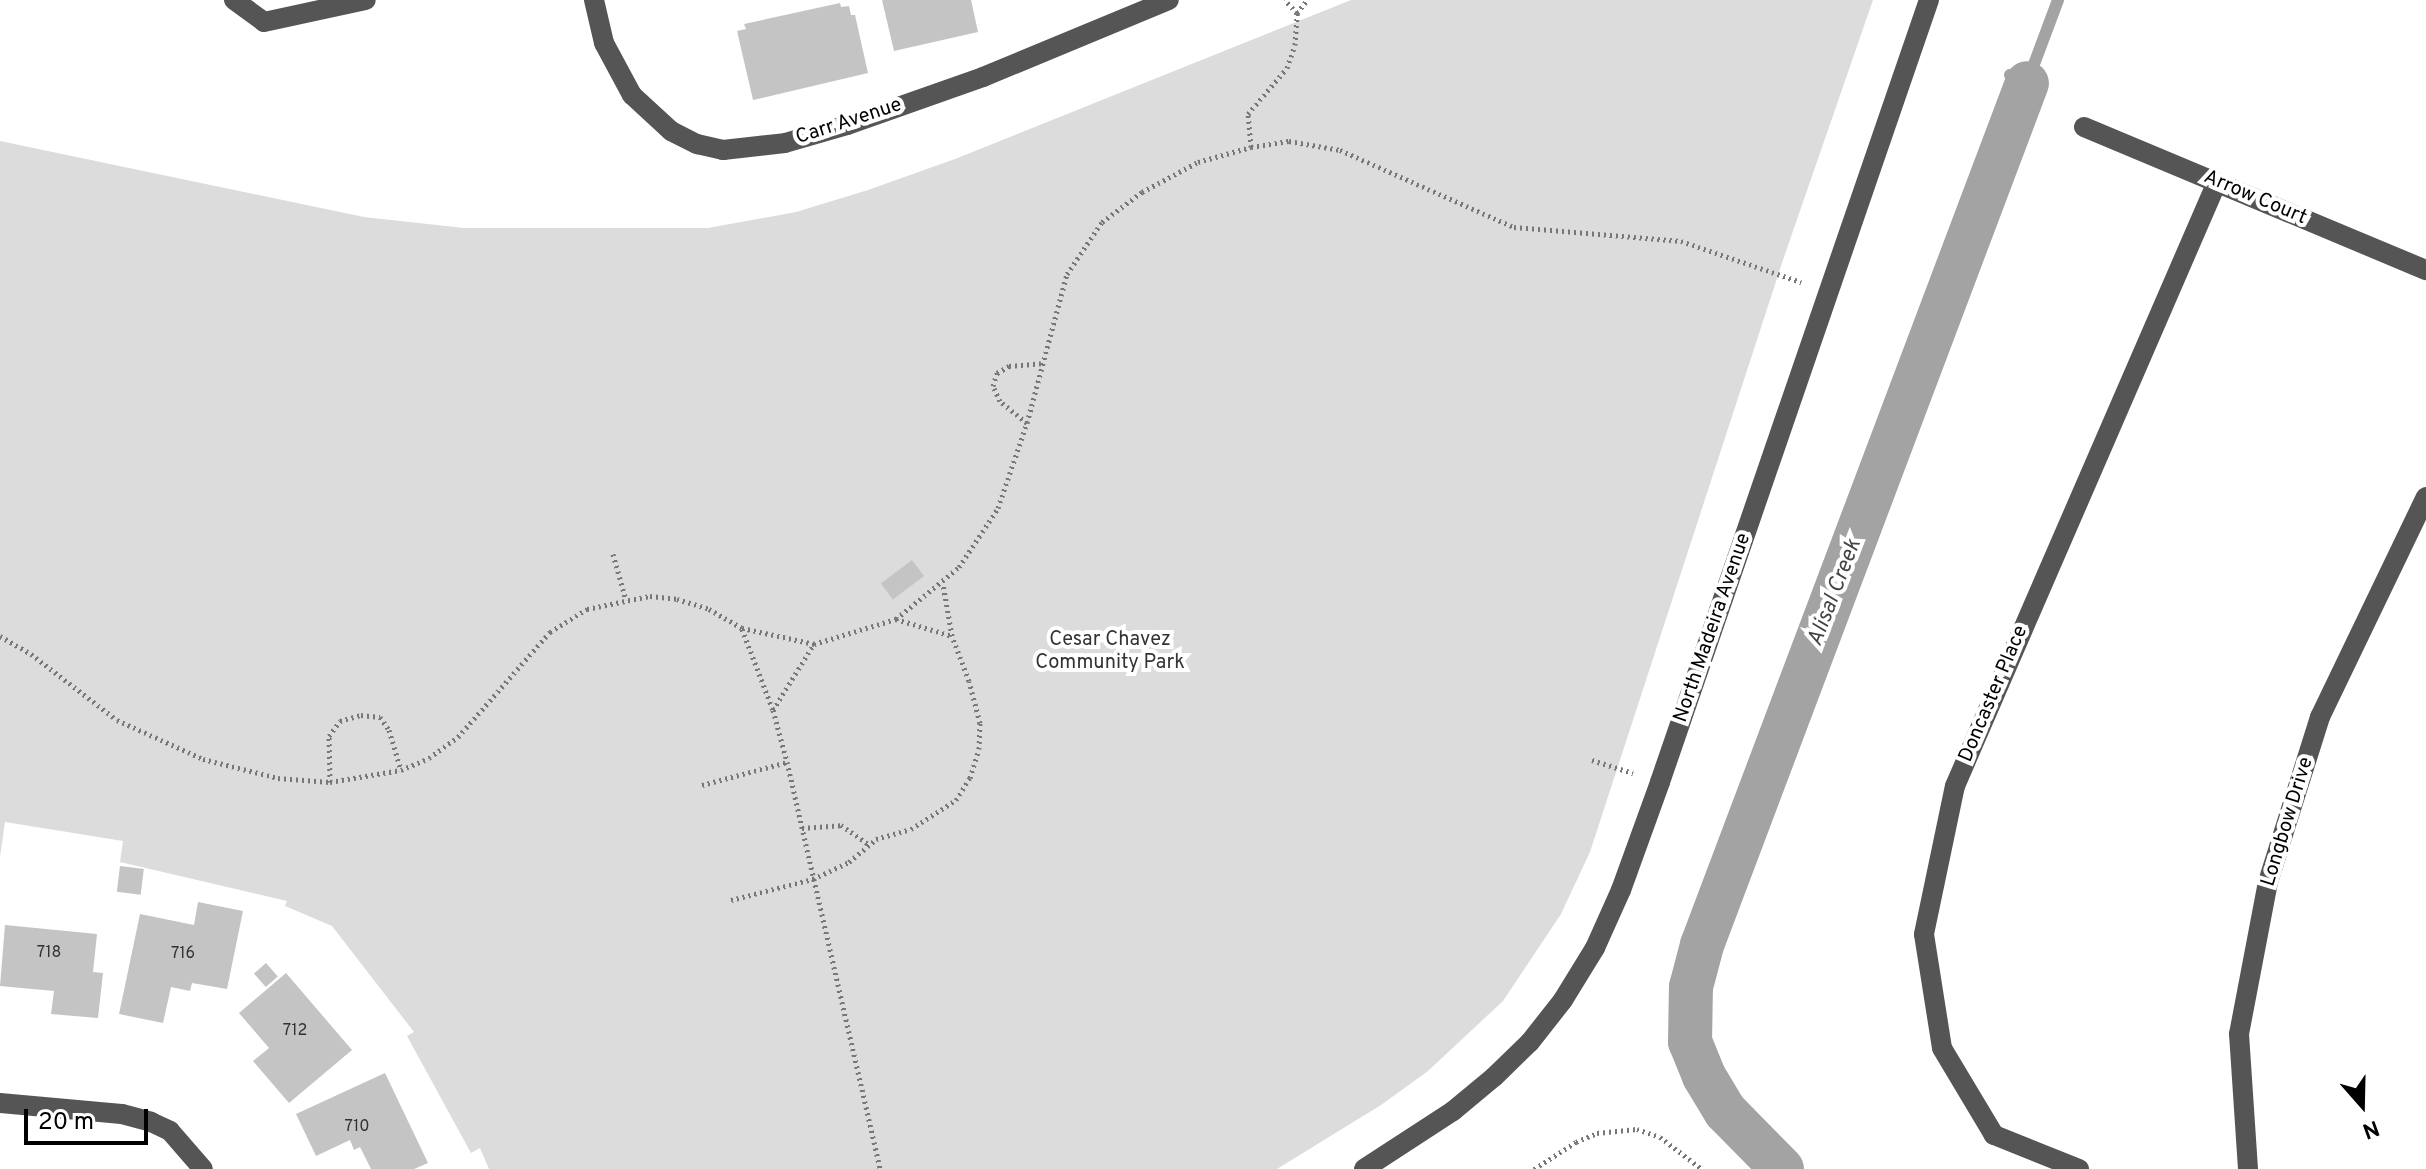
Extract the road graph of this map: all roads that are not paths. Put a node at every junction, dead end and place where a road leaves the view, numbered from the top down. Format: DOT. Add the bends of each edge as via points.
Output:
graph roads {
  1 [pos="234,0"];
  2 [pos="366,0"];
  3 [pos="594,0"];
  4 [pos="1169,0"];
  5 [pos="1929,0"];
  6 [pos="2084,127"];
  7 [pos="2217,182"];
  8 [pos="2426,270"];
  9 [pos="2426,497"];
  10 [pos="0,1103"];
  11 [pos="203,1169"];
  12 [pos="1364,1169"];
  13 [pos="2079,1169"];
  14 [pos="2248,1169"];
  1 -- 2 [label="street" via="264,22"];
  3 -- 4 [label="street, Carr Avenue" via="604,43 632,95 671,131 723,150 785,143 847,125 983,77"];
  5 -- 12 [label="street, North Madeira Avenue" via="1660,782 1595,948 1563,1000 1494,1077 1453,1111"];
  6 -- 7 [label="street, Arrow Court"];
  7 -- 8 [label="street, Arrow Court"];
  7 -- 13 [label="street, Doncaster Place" via="1955,786 1924,934 1942,1048 1994,1135"];
  9 -- 14 [label="street, Longbow Drive" via="2320,717 2268,882 2239,1034"];
  10 -- 11 [label="street" via="122,1114 151,1122 185,1144"];
}
